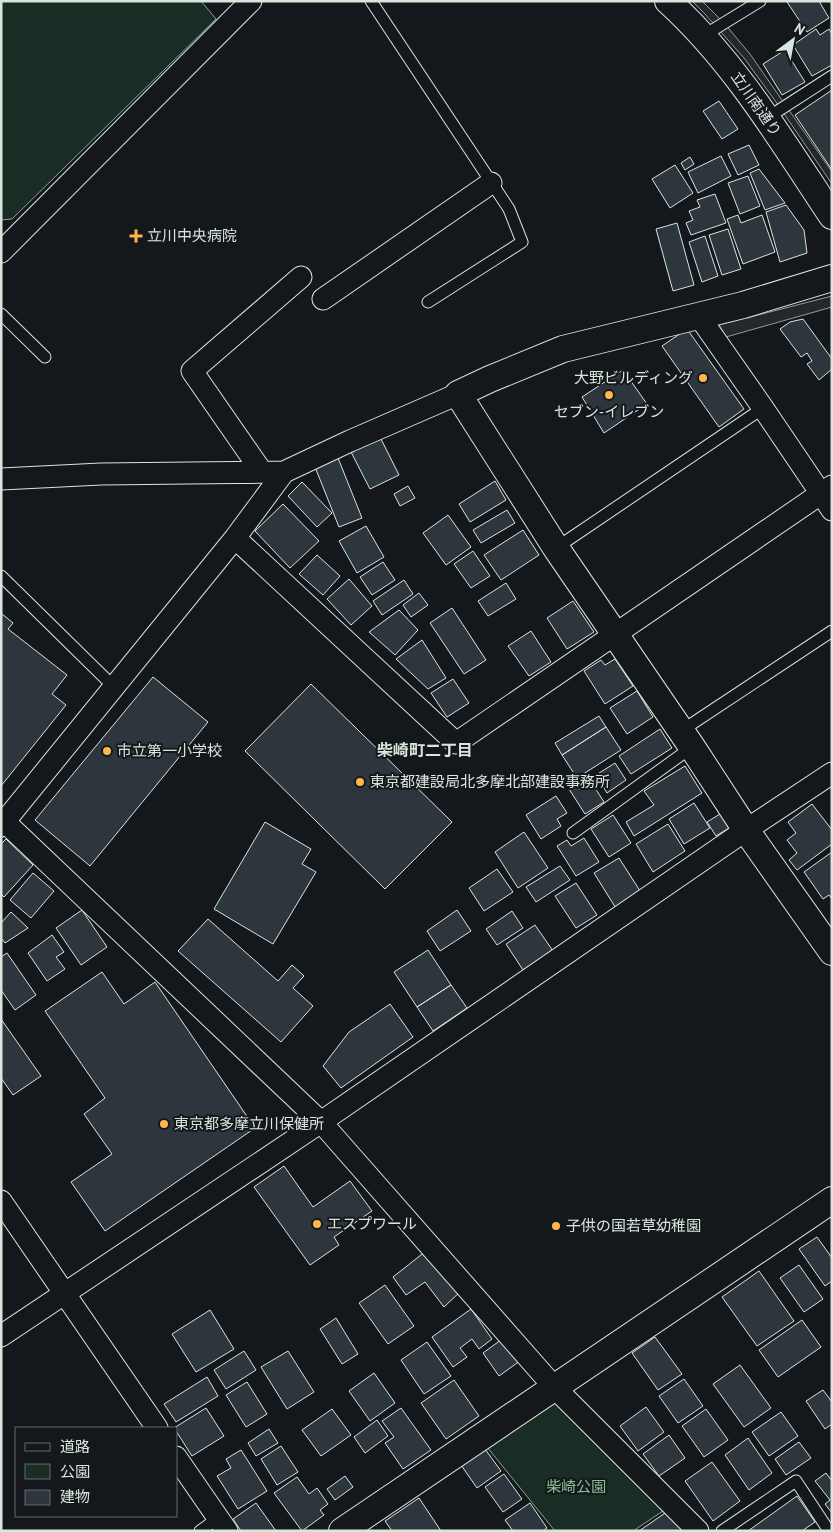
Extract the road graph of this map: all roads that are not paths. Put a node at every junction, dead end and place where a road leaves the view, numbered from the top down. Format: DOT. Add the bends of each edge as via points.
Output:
graph roads {
  1 [pos="252,1"];
  2 [pos="371,1"];
  3 [pos="668,1"];
  4 [pos="760,1"];
  5 [pos="703,36"];
  6 [pos="832,76"];
  7 [pos="767,118"];
  8 [pos="491,183"];
  9 [pos="832,216"];
  10 [pos="1,252"];
  11 [pos="300,278"];
  12 [pos="832,278"];
  13 [pos="323,299"];
  14 [pos="428,302"];
  15 [pos="1,314"];
  16 [pos="698,315"];
  17 [pos="44,357"];
  18 [pos="458,394"];
  19 [pos="763,408"];
  20 [pos="262,472"];
  21 [pos="284,472"];
  22 [pos="1,479"];
  23 [pos="828,496"];
  24 [pos="235,538"];
  25 [pos="556,548"];
  26 [pos="1,576"];
  27 [pos="832,631"];
  28 [pos="615,634"];
  29 [pos="114,687"];
  30 [pos="686,739"];
  31 [pos="832,773"];
  32 [pos="3,824"];
  33 [pos="746,830"];
  34 [pos="573,833"];
  35 [pos="832,952"];
  36 [pos="321,1122"];
  37 [pos="832,1200"];
  38 [pos="1,1201"];
  39 [pos="65,1295"];
  40 [pos="1,1336"];
  41 [pos="554,1387"];
  42 [pos="155,1427"];
  43 [pos="178,1460"];
  44 [pos="223,1525"];
  45 [pos="200,1531"];
  46 [pos="342,1531"];
  47 [pos="698,1531"];
  48 [pos="722,1531"];
  49 [pos="829,1531"];
  1 -- 10 [label="street"];
  2 -- 8 [label="lane"];
  3 -- 5 [label="street, 立川南通り"];
  4 -- 5 [label="lane"];
  5 -- 7 [label="street, 立川南通り" via="738,76"];
  6 -- 7 [label="lane"];
  7 -- 9 [label="street, 立川南通り"];
  8 -- 13 [label="street"];
  8 -- 14 [label="lane" via="509,209 522,242"];
  11 -- 20 [label="street" via="192,371"];
  12 -- 16 [label="street"];
  15 -- 17 [label="lane"];
  16 -- 18 [label="street" via="562,350"];
  16 -- 19 [label="street"];
  18 -- 21 [label="street"];
  18 -- 25 [label="street"];
  19 -- 23 [label="street"];
  19 -- 25 [label="lane"];
  20 -- 21 [label="street"];
  20 -- 22 [label="street"];
  21 -- 24 [label="street"];
  23 -- 28 [label="street"];
  24 -- 28 [label="street" via="456,744"];
  24 -- 29 [label="street"];
  25 -- 28 [label="street"];
  26 -- 29 [label="lane"];
  27 -- 30 [label="lane"];
  28 -- 30 [label="street"];
  29 -- 32 [label="street"];
  30 -- 33 [label="street"];
  30 -- 34 [label="lane"];
  31 -- 33 [label="street"];
  32 -- 36 [label="street"];
  33 -- 35 [label="street"];
  33 -- 36 [label="street"];
  36 -- 39 [label="street"];
  36 -- 41 [label="street"];
  37 -- 41 [label="street"];
  38 -- 39 [label="street"];
  39 -- 40 [label="street"];
  39 -- 42 [label="street"];
  41 -- 46 [label="street"];
  41 -- 47 [label="street"];
  43 -- 44 [label="street"];
  44 -- 45 [label="lane"];
  48 -- 49 [label="lane" via="796,1481"];
}
